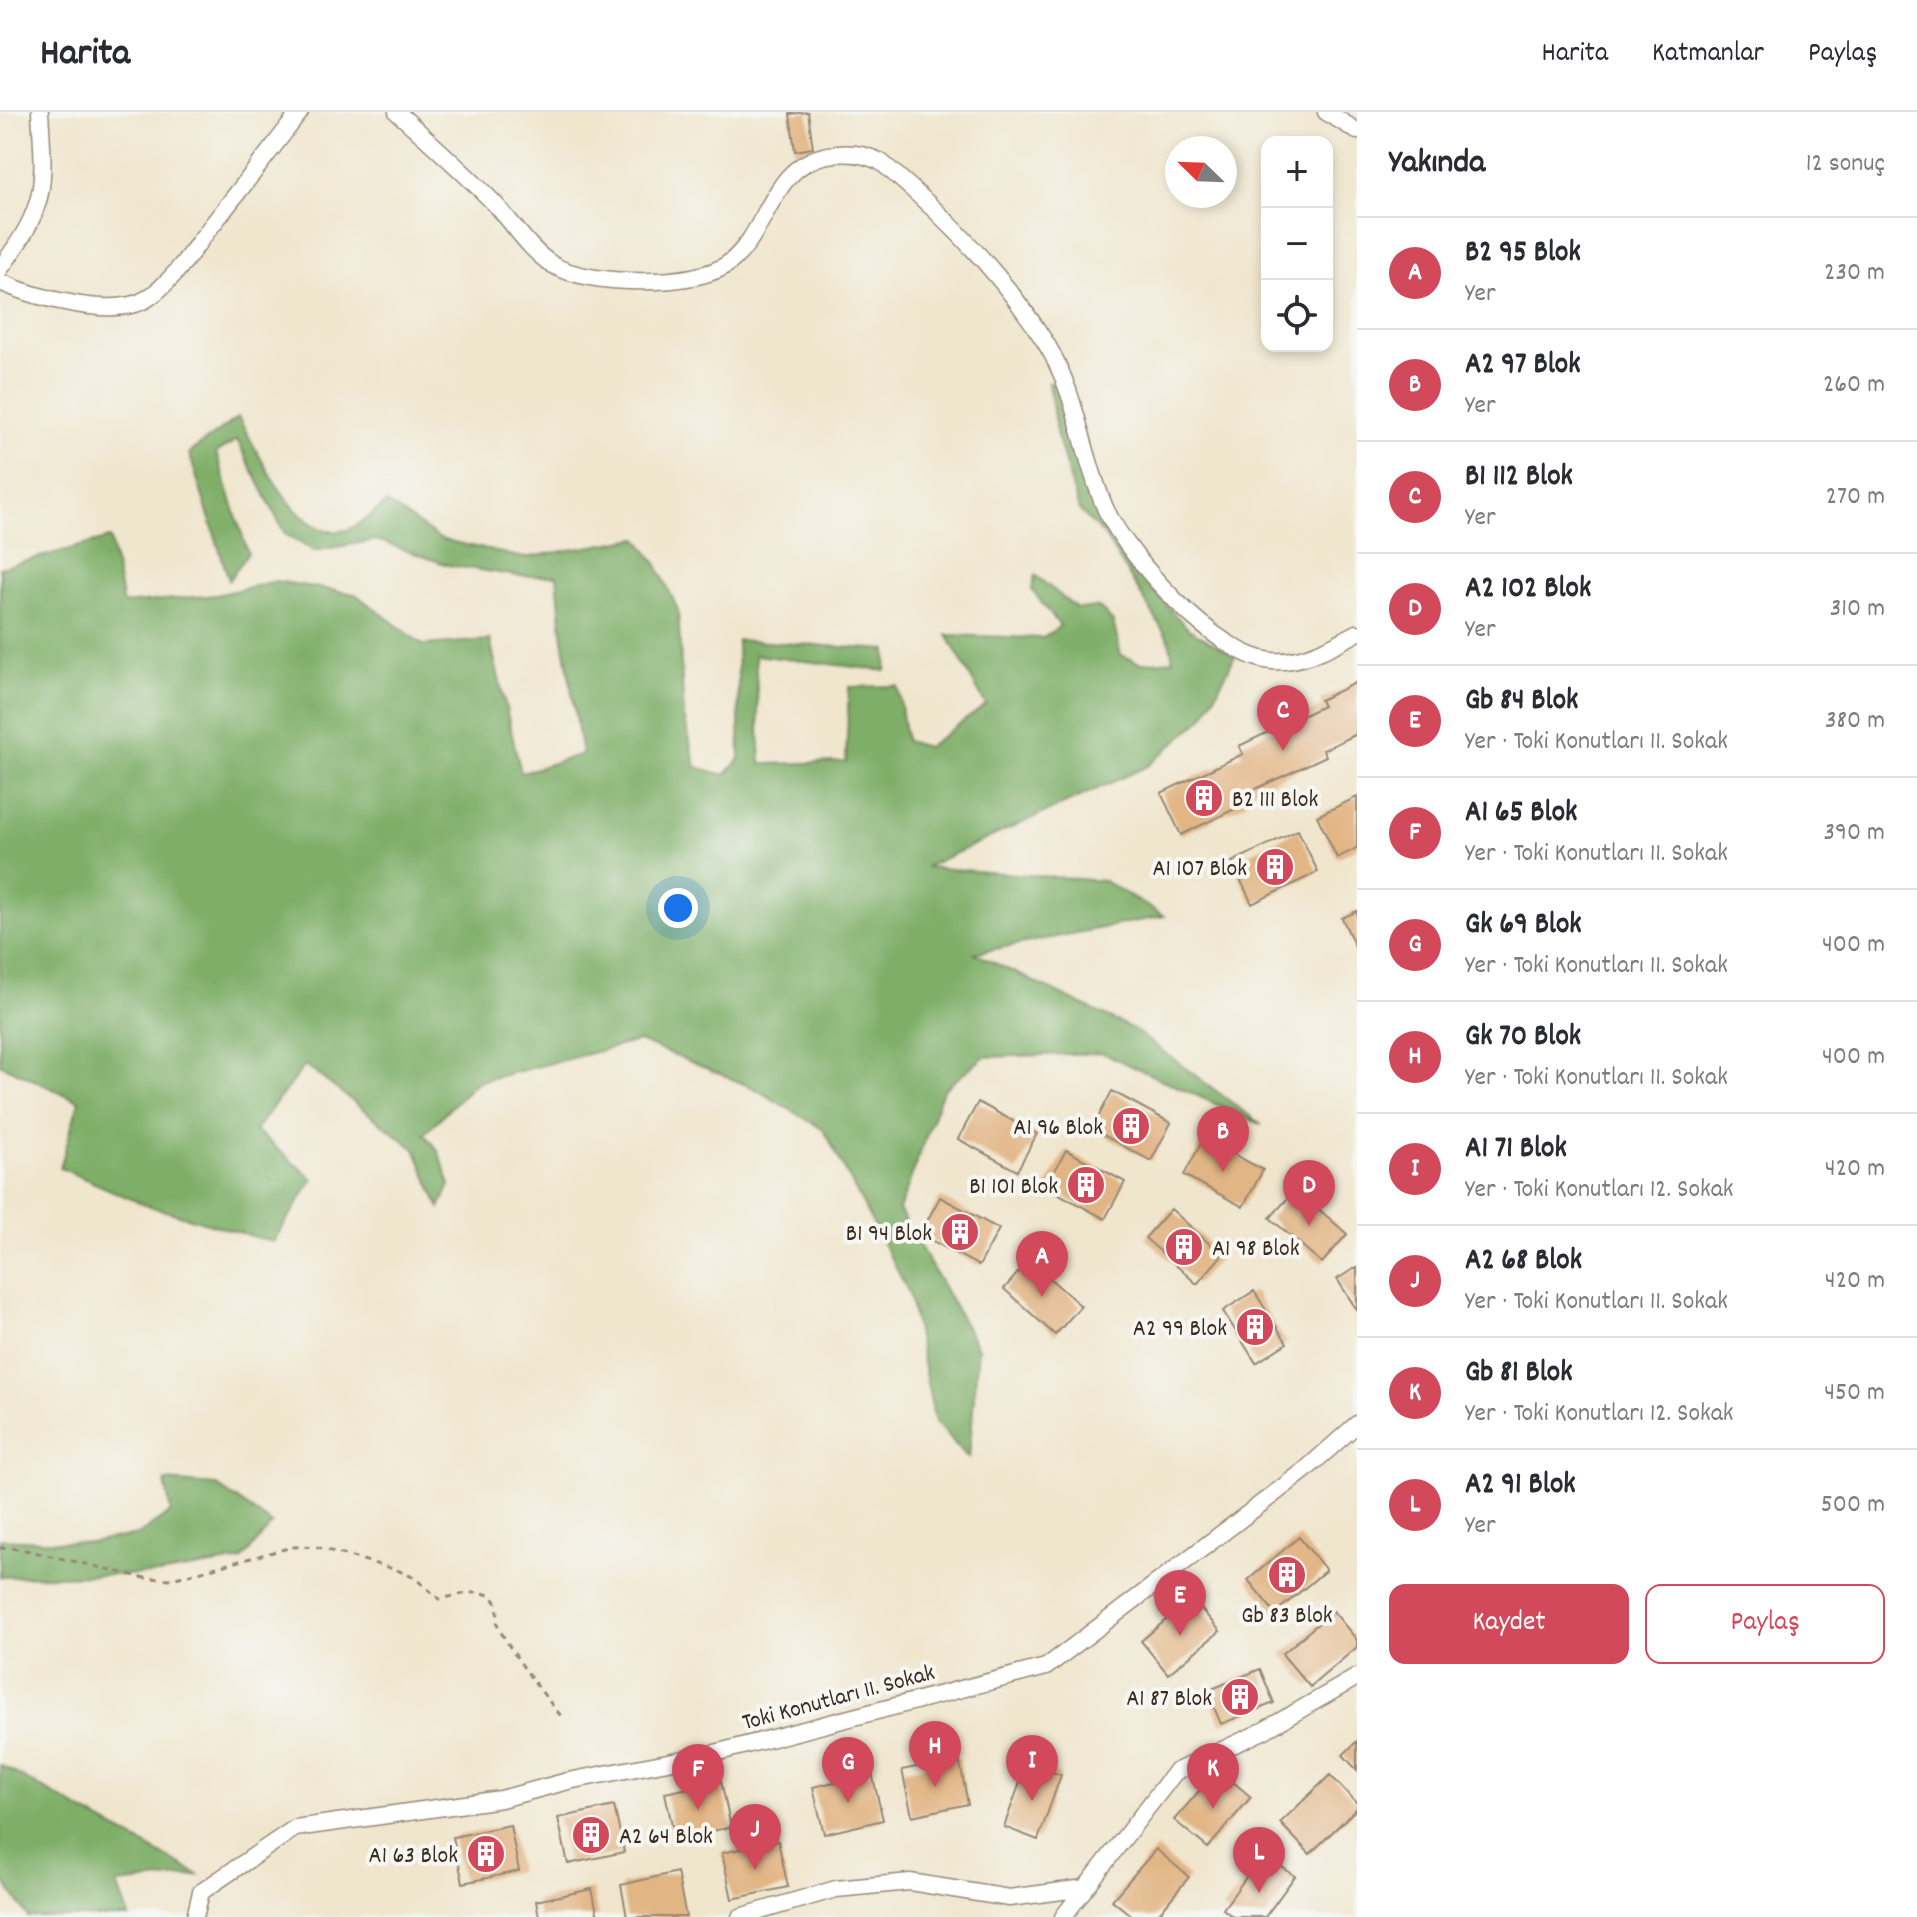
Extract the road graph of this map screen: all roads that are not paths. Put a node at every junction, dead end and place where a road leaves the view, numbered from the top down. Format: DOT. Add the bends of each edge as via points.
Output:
graph roads {
  1 [pos="40,112"];
  2 [pos="300,112"];
  3 [pos="397,112"];
  4 [pos="1326,112"];
  5 [pos="1357,131"];
  6 [pos="0,269"];
  7 [pos="0,282"];
  8 [pos="1357,633"];
  9 [pos="1357,1424"];
  10 [pos="1357,1677"];
  11 [pos="1085,1888"];
  12 [pos="195,1917"];
  13 [pos="740,1917"];
  14 [pos="1063,1917"];
  1 -- 6 [label="street" via="41,201"];
  2 -- 7 [label="street" via="187,258 147,298 114,309 23,292"];
  3 -- 8 [label="street" via="552,265 589,279 617,282 683,277 729,264 782,180 818,157 862,153 881,162 981,261 1047,345 1066,379 1106,508 1141,562 1179,603 1208,630 1271,661 1297,658"];
  4 -- 5 [label="street"];
  9 -- 12 [label="street, Toki Konutları 11. Sokak" via="1304,1471 1046,1667 715,1753 501,1799 295,1828 201,1892"];
  10 -- 11 [label="street" via="1263,1731 1175,1772"];
  11 -- 13 [label="street" via="1009,1898 910,1882 836,1889"];
  11 -- 14 [label="street"];
}
